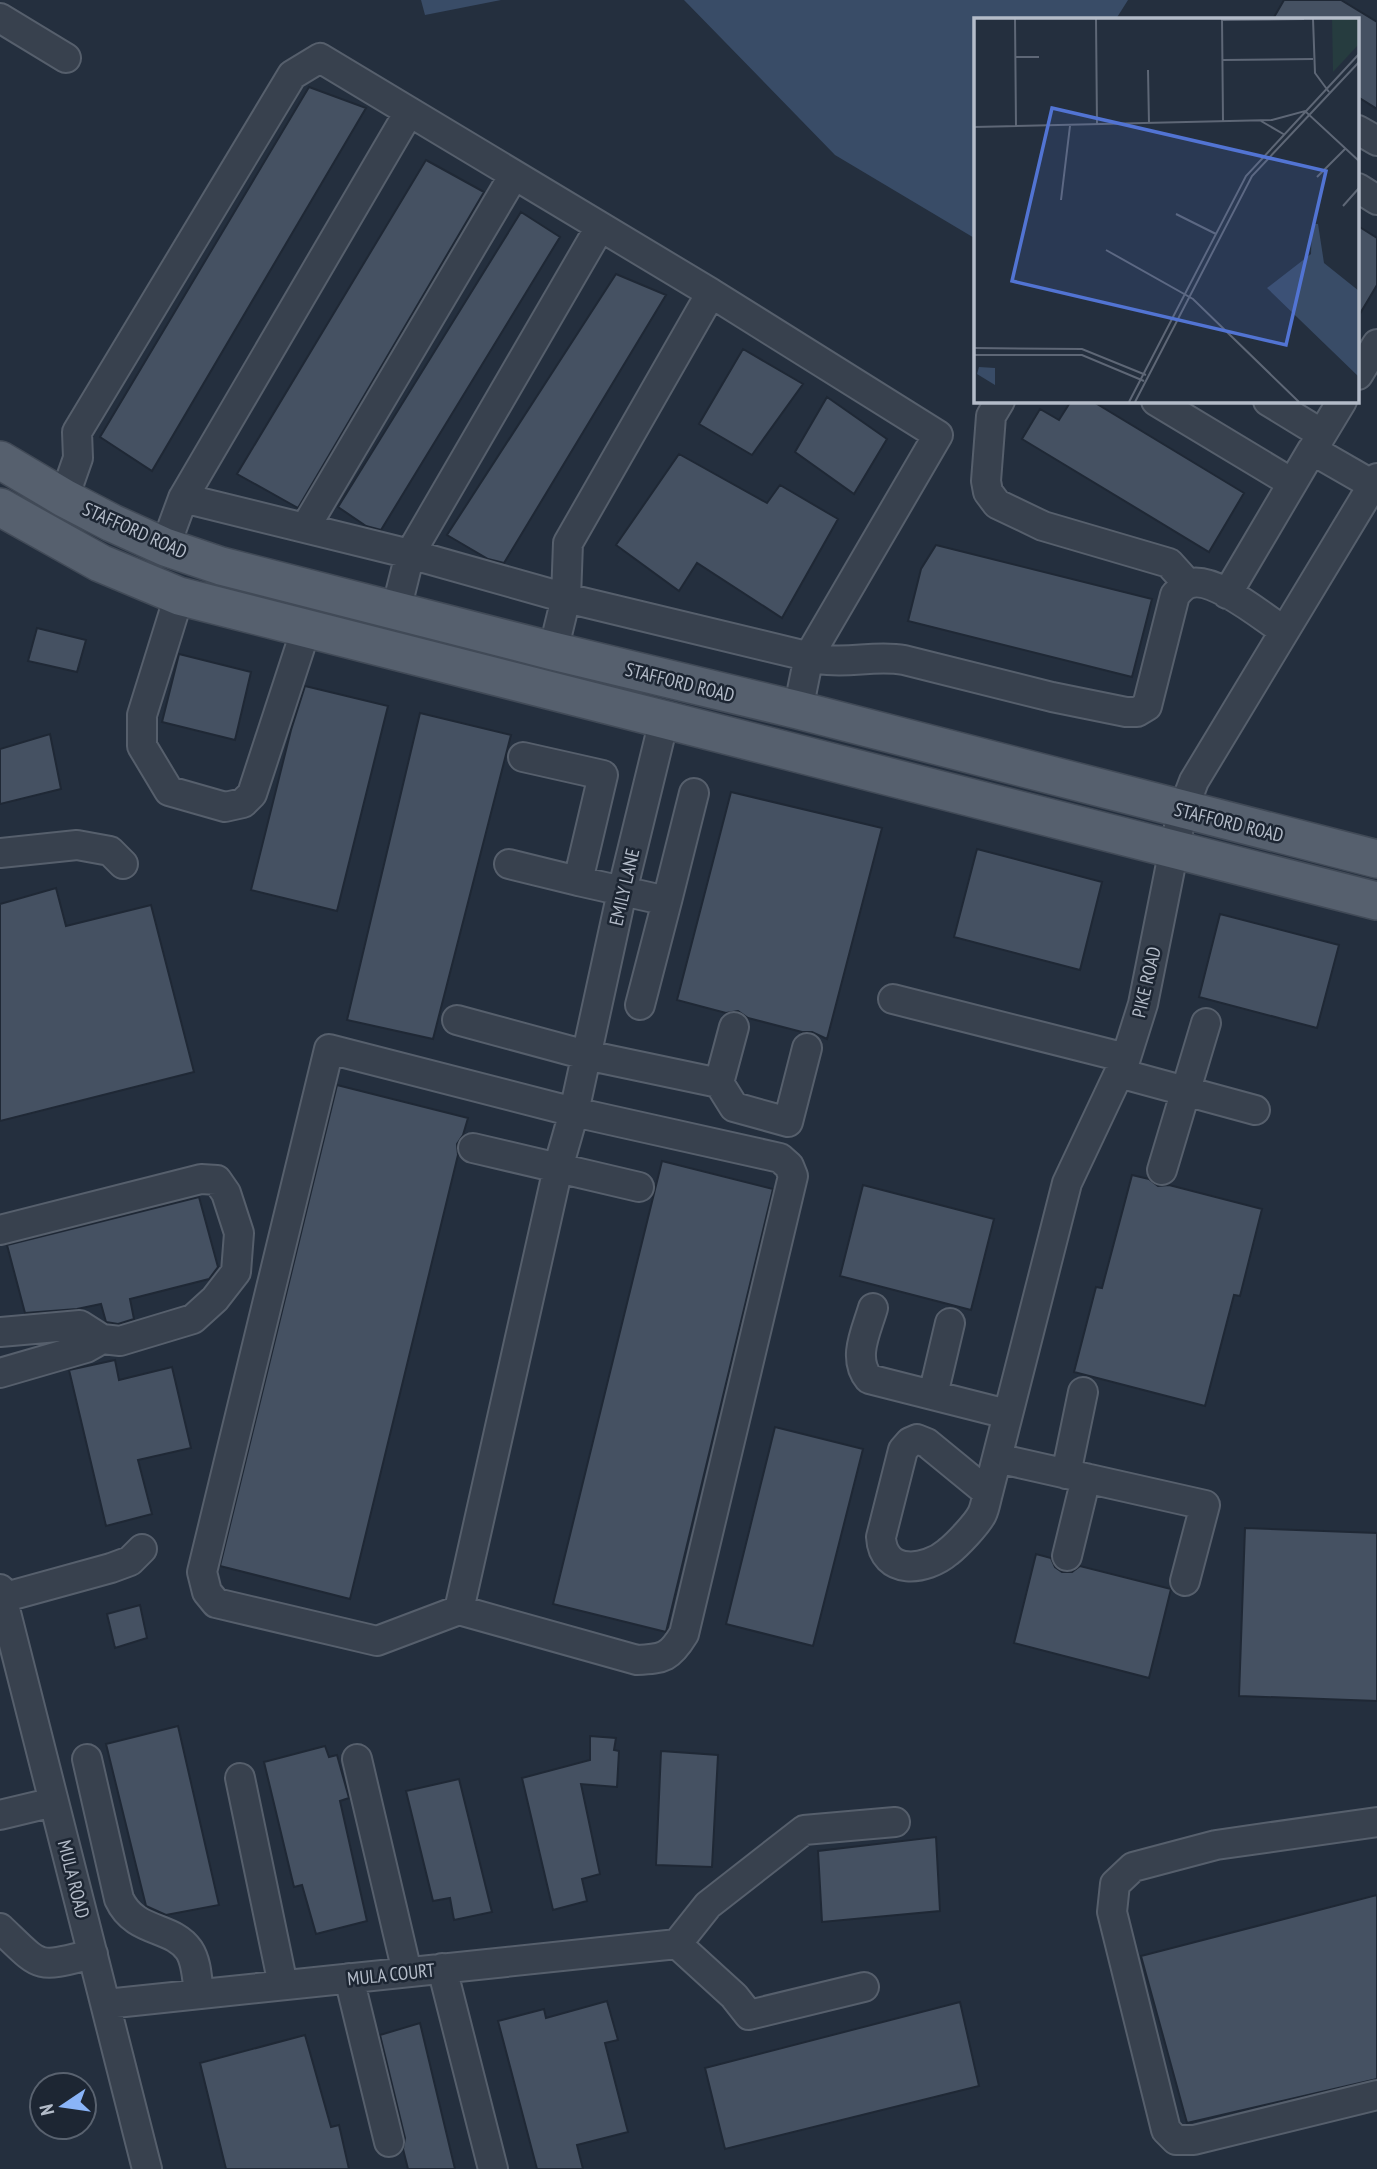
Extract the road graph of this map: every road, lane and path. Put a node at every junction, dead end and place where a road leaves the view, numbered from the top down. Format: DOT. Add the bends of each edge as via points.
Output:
graph roads {
  1 [pos="0,18"];
  2 [pos="66,58"];
  3 [pos="409,112"];
  4 [pos="1360,131"];
  5 [pos="1377,141"];
  6 [pos="514,175"];
  7 [pos="1360,189"];
  8 [pos="1377,200"];
  9 [pos="600,227"];
  10 [pos="711,293"];
  11 [pos="1377,344"];
  12 [pos="1360,372"];
  13 [pos="999,402"];
  14 [pos="1158,402"];
  15 [pos="1269,402"];
  16 [pos="1341,402"];
  17 [pos="1317,442"];
  18 [pos="0,460"];
  19 [pos="1375,481"];
  20 [pos="1292,484"];
  21 [pos="64,498"];
  22 [pos="183,498"];
  23 [pos="0,507"];
  24 [pos="305,528"];
  25 [pos="165,547"];
  26 [pos="410,554"];
  27 [pos="1188,584"];
  28 [pos="1227,594"];
  29 [pos="179,596"];
  30 [pos="566,598"];
  31 [pos="396,610"];
  32 [pos="306,629"];
  33 [pos="1284,631"];
  34 [pos="384,649"];
  35 [pos="553,652"];
  36 [pos="809,656"];
  37 [pos="798,710"];
  38 [pos="664,720"];
  39 [pos="786,751"];
  40 [pos="523,757"];
  41 [pos="694,793"];
  42 [pos="1183,810"];
  43 [pos="1174,849"];
  44 [pos="0,853"];
  45 [pos="1377,859"];
  46 [pos="123,864"];
  47 [pos="509,864"];
  48 [pos="578,881"];
  49 [pos="622,892"];
  50 [pos="667,901"];
  51 [pos="1377,901"];
  52 [pos="893,999"];
  53 [pos="640,1004"];
  54 [pos="457,1020"];
  55 [pos="1206,1023"];
  56 [pos="734,1027"];
  57 [pos="807,1048"];
  58 [pos="586,1055"];
  59 [pos="1122,1066"];
  60 [pos="719,1083"];
  61 [pos="1185,1091"];
  62 [pos="1255,1110"];
  63 [pos="574,1112"];
  64 [pos="473,1148"];
  65 [pos="558,1168"];
  66 [pos="1163,1170"];
  67 [pos="639,1187"];
  68 [pos="0,1230"];
  69 [pos="873,1308"];
  70 [pos="950,1323"];
  71 [pos="0,1332"];
  72 [pos="102,1339"];
  73 [pos="0,1373"];
  74 [pos="1083,1392"];
  75 [pos="933,1395"];
  76 [pos="1007,1414"];
  77 [pos="997,1458"];
  78 [pos="1076,1476"];
  79 [pos="985,1505"];
  80 [pos="142,1549"];
  81 [pos="1068,1556"];
  82 [pos="1185,1581"];
  83 [pos="1,1593"];
  84 [pos="459,1610"];
  85 [pos="87,1759"];
  86 [pos="357,1759"];
  87 [pos="240,1778"];
  88 [pos="54,1802"];
  89 [pos="0,1815"];
  90 [pos="895,1822"];
  91 [pos="1377,1822"];
  92 [pos="103,1831"];
  93 [pos="64,1841"];
  94 [pos="0,1928"];
  95 [pos="677,1944"];
  96 [pos="93,1954"];
  97 [pos="442,1968"];
  98 [pos="407,1972"];
  99 [pos="349,1978"];
  100 [pos="283,1985"];
  101 [pos="864,1987"];
  102 [pos="199,1994"];
  103 [pos="106,2004"];
  104 [pos="1377,2095"];
  105 [pos="389,2142"];
  106 [pos="147,2169"];
  107 [pos="493,2169"];
  1 -- 2 [label="street"];
  3 -- 6 [label="street"];
  3 -- 21 [label="street" via="320,58 292,75 77,432 78,458"];
  3 -- 22 [label="street"];
  4 -- 5 [label="street"];
  6 -- 9 [label="street"];
  6 -- 24 [label="street"];
  7 -- 8 [label="street"];
  9 -- 10 [label="street"];
  9 -- 26 [label="street"];
  10 -- 30 [label="street" via="568,543"];
  10 -- 36 [label="street" via="938,435"];
  11 -- 12 [label="street"];
  13 -- 27 [label="street" via="991,416 986,481 997,504 1043,526 1169,563"];
  14 -- 20 [label="street"];
  15 -- 17 [label="street"];
  16 -- 17 [label="street"];
  17 -- 19 [label="street"];
  17 -- 20 [label="street"];
  18 -- 21 [label="main road, STAFFORD ROAD"];
  19 -- 33 [label="street, PIKE ROAD"];
  20 -- 28 [label="street"];
  21 -- 25 [label="main road, STAFFORD ROAD"];
  22 -- 24 [label="street"];
  22 -- 25 [label="street"];
  23 -- 29 [label="main road, STAFFORD ROAD" via="100,563"];
  24 -- 26 [label="street"];
  25 -- 31 [label="main road, STAFFORD ROAD" via="221,566"];
  26 -- 30 [label="street"];
  26 -- 31 [label="street"];
  27 -- 28 [label="street" via="1206,583"];
  27 -- 36 [label="street" via="1175,595 1147,706 1137,712 1052,697 904,660 829,661"];
  28 -- 33 [label="street"];
  29 -- 32 [label="main road, STAFFORD ROAD"];
  29 -- 32 [label="street" via="142,715 142,747 169,791 225,807 243,803 251,794"];
  30 -- 35 [label="street"];
  30 -- 36 [label="street"];
  31 -- 34 [label="main road"];
  31 -- 35 [label="main road, STAFFORD ROAD"];
  32 -- 34 [label="main road, STAFFORD ROAD"];
  33 -- 42 [label="street, PIKE ROAD" via="1194,781"];
  34 -- 38 [label="main road, STAFFORD ROAD"];
  35 -- 37 [label="main road, STAFFORD ROAD"];
  36 -- 37 [label="street"];
  37 -- 39 [label="main road"];
  37 -- 42 [label="main road, STAFFORD ROAD"];
  38 -- 39 [label="main road, STAFFORD ROAD"];
  38 -- 49 [label="street, EMILY LANE"];
  39 -- 43 [label="main road, STAFFORD ROAD"];
  40 -- 48 [label="street" via="603,775"];
  41 -- 50 [label="street"];
  42 -- 43 [label="street, PIKE ROAD"];
  42 -- 45 [label="main road, STAFFORD ROAD"];
  43 -- 51 [label="main road, STAFFORD ROAD"];
  43 -- 59 [label="street, PIKE ROAD" via="1143,1004"];
  44 -- 46 [label="street" via="77,845 110,850"];
  47 -- 48 [label="street"];
  48 -- 49 [label="street"];
  49 -- 50 [label="street"];
  49 -- 58 [label="street, EMILY LANE"];
  50 -- 53 [label="street"];
  52 -- 59 [label="street"];
  54 -- 58 [label="street"];
  55 -- 61 [label="street"];
  56 -- 60 [label="street"];
  57 -- 60 [label="street" via="788,1122 734,1107"];
  58 -- 60 [label="street"];
  58 -- 63 [label="street, EMILY LANE"];
  59 -- 61 [label="street"];
  59 -- 76 [label="street, PIKE ROAD" via="1066,1183"];
  61 -- 62 [label="street"];
  61 -- 66 [label="street"];
  63 -- 65 [label="street, EMILY LANE"];
  63 -- 84 [label="street" via="780,1158 793,1176 684,1634 673,1652 658,1659 637,1660"];
  63 -- 84 [label="street" via="329,1049 202,1572 216,1604 377,1641"];
  64 -- 65 [label="street"];
  65 -- 67 [label="street"];
  65 -- 84 [label="street, EMILY LANE"];
  68 -- 72 [label="street" via="201,1179 217,1180 226,1192 239,1233 236,1272 193,1320 120,1341"];
  69 -- 75 [label="street" via="860,1355 861,1368 869,1379"];
  70 -- 75 [label="street"];
  71 -- 72 [label="street" via="80,1325"];
  72 -- 73 [label="street"];
  74 -- 78 [label="street"];
  75 -- 76 [label="street"];
  76 -- 77 [label="street, PIKE ROAD"];
  77 -- 78 [label="street"];
  77 -- 79 [label="street, PIKE ROAD"];
  78 -- 81 [label="street"];
  78 -- 82 [label="street" via="1205,1505"];
  80 -- 83 [label="street" via="111,1568"];
  83 -- 88 [label="street, MULA ROAD"];
  85 -- 92 [label="street"];
  86 -- 98 [label="street"];
  87 -- 100 [label="street"];
  88 -- 89 [label="street"];
  88 -- 93 [label="street, MULA ROAD"];
  90 -- 95 [label="street" via="804,1830 708,1905"];
  91 -- 104 [label="street" via="1216,1845 1133,1867 1115,1884 1112,1912 1166,2130 1176,2140 1194,2140"];
  92 -- 93 [label="street"];
  92 -- 102 [label="street" via="125,1912 189,1949"];
  93 -- 96 [label="street, MULA ROAD"];
  94 -- 96 [label="street" via="43,1964"];
  95 -- 97 [label="street, MULA COURT"];
  95 -- 101 [label="street" via="749,2015"];
  96 -- 103 [label="street, MULA ROAD"];
  97 -- 98 [label="street, MULA COURT"];
  97 -- 107 [label="street"];
  98 -- 99 [label="street, MULA COURT"];
  99 -- 100 [label="street, MULA COURT"];
  99 -- 105 [label="street"];
  100 -- 102 [label="street, MULA COURT"];
  102 -- 103 [label="street, MULA COURT"];
  103 -- 106 [label="street, MULA ROAD"];
}
